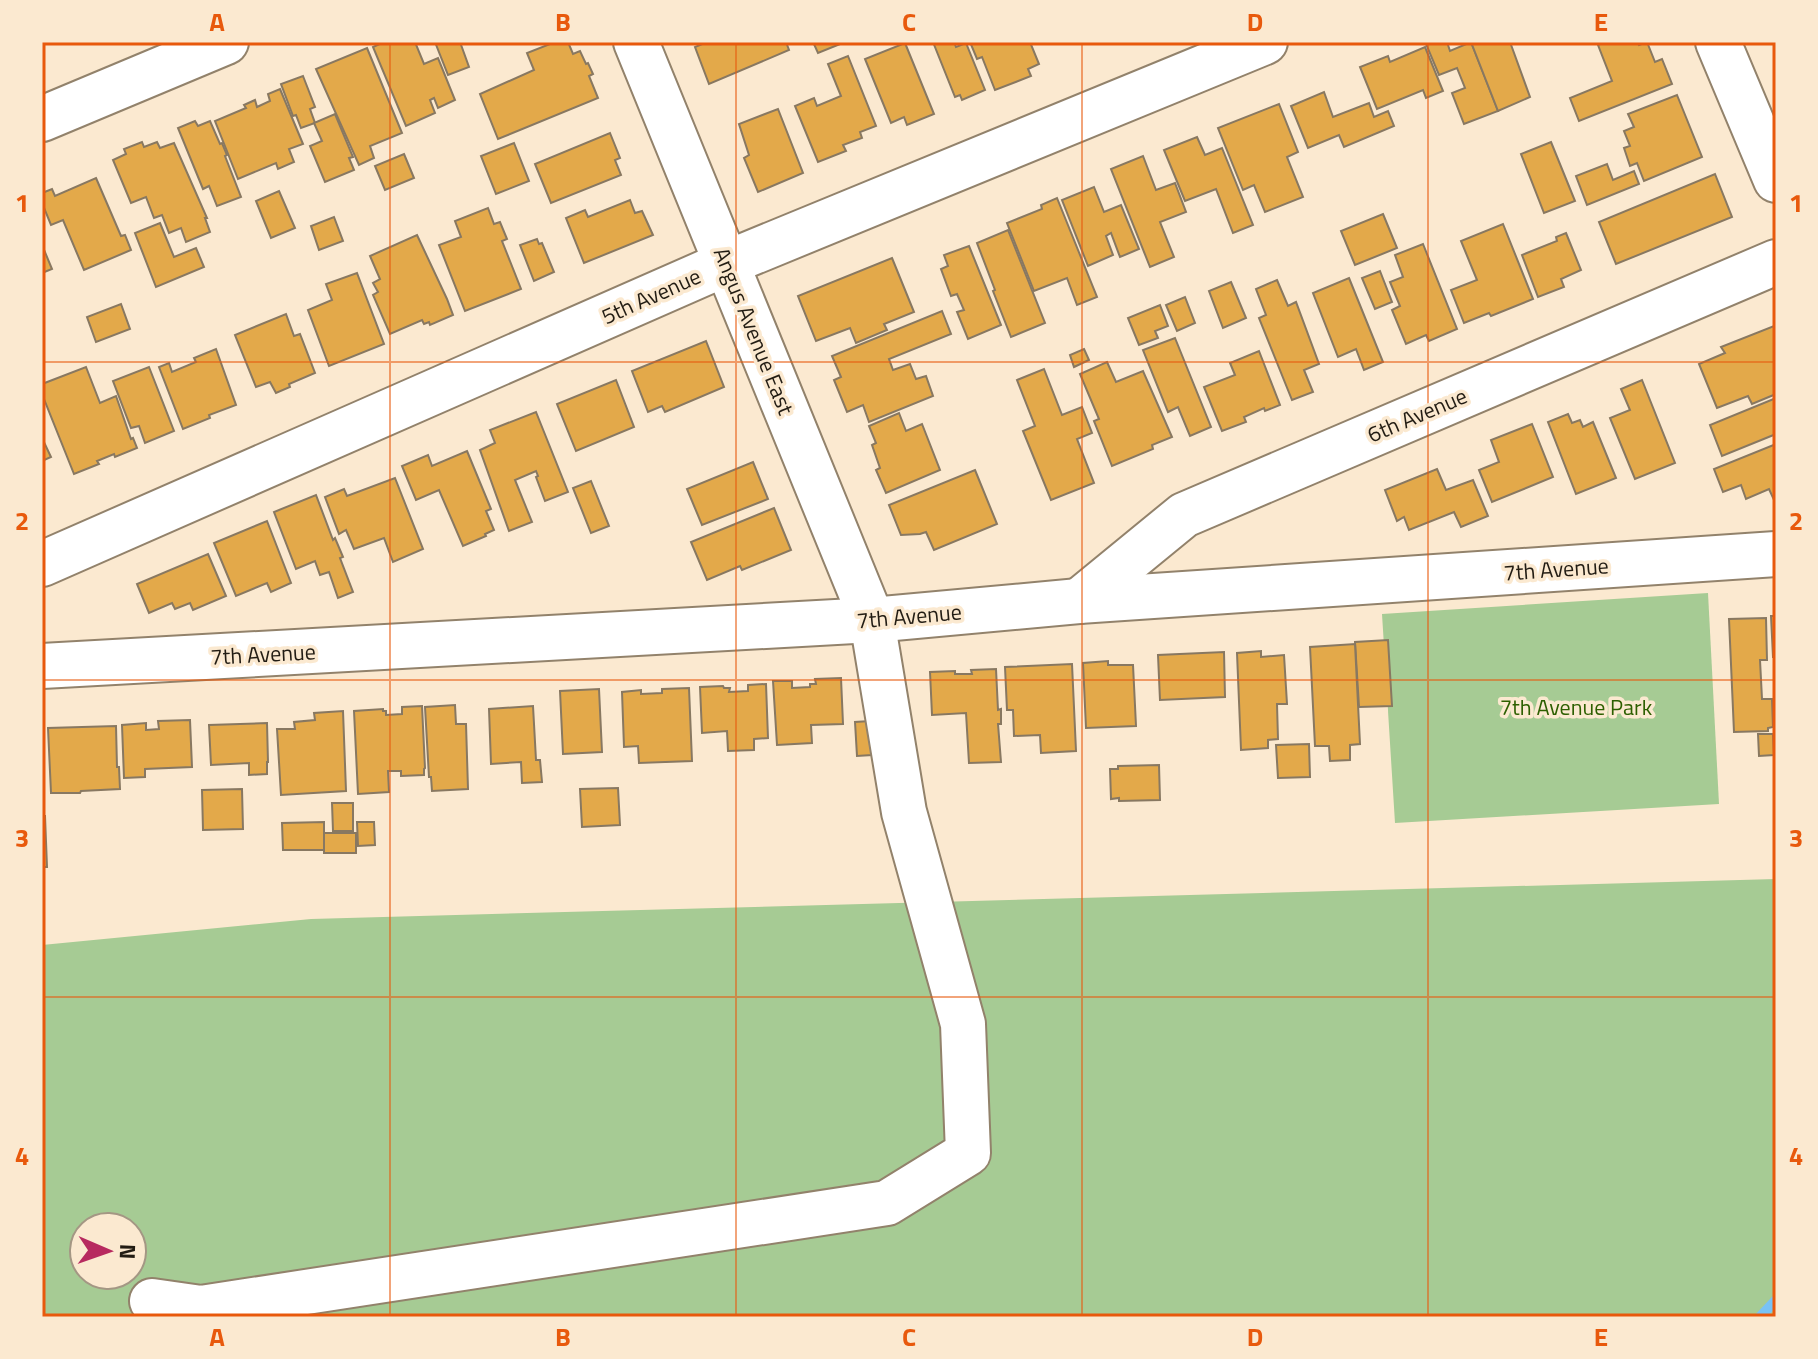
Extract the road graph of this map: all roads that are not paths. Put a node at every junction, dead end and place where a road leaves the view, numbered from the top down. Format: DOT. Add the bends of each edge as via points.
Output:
graph roads {
  1 [pos="226,42"];
  2 [pos="636,42"];
  3 [pos="1265,42"];
  4 [pos="1718,42"];
  5 [pos="42,119"];
  6 [pos="1776,180"];
  7 [pos="1776,262"];
  8 [pos="727,263"];
  9 [pos="1776,554"];
  10 [pos="42,564"];
  11 [pos="1079,601"];
  12 [pos="872,620"];
  13 [pos="42,666"];
  14 [pos="152,1301"];
  1 -- 5 [label="street"];
  2 -- 8 [label="street, Angus Avenue East"];
  3 -- 8 [label="street, 5th Avenue"];
  4 -- 6 [label="street"];
  7 -- 11 [label="street, 6th Avenue" via="1184,515"];
  8 -- 10 [label="street, 5th Avenue"];
  8 -- 12 [label="street, Angus Avenue East"];
  9 -- 11 [label="street, 7th Avenue"];
  11 -- 12 [label="street, 7th Avenue"];
  12 -- 13 [label="street, 7th Avenue"];
  12 -- 14 [label="street, Angus Avenue East" via="904,812 963,1024 968,1153 887,1203 201,1308"];
}
